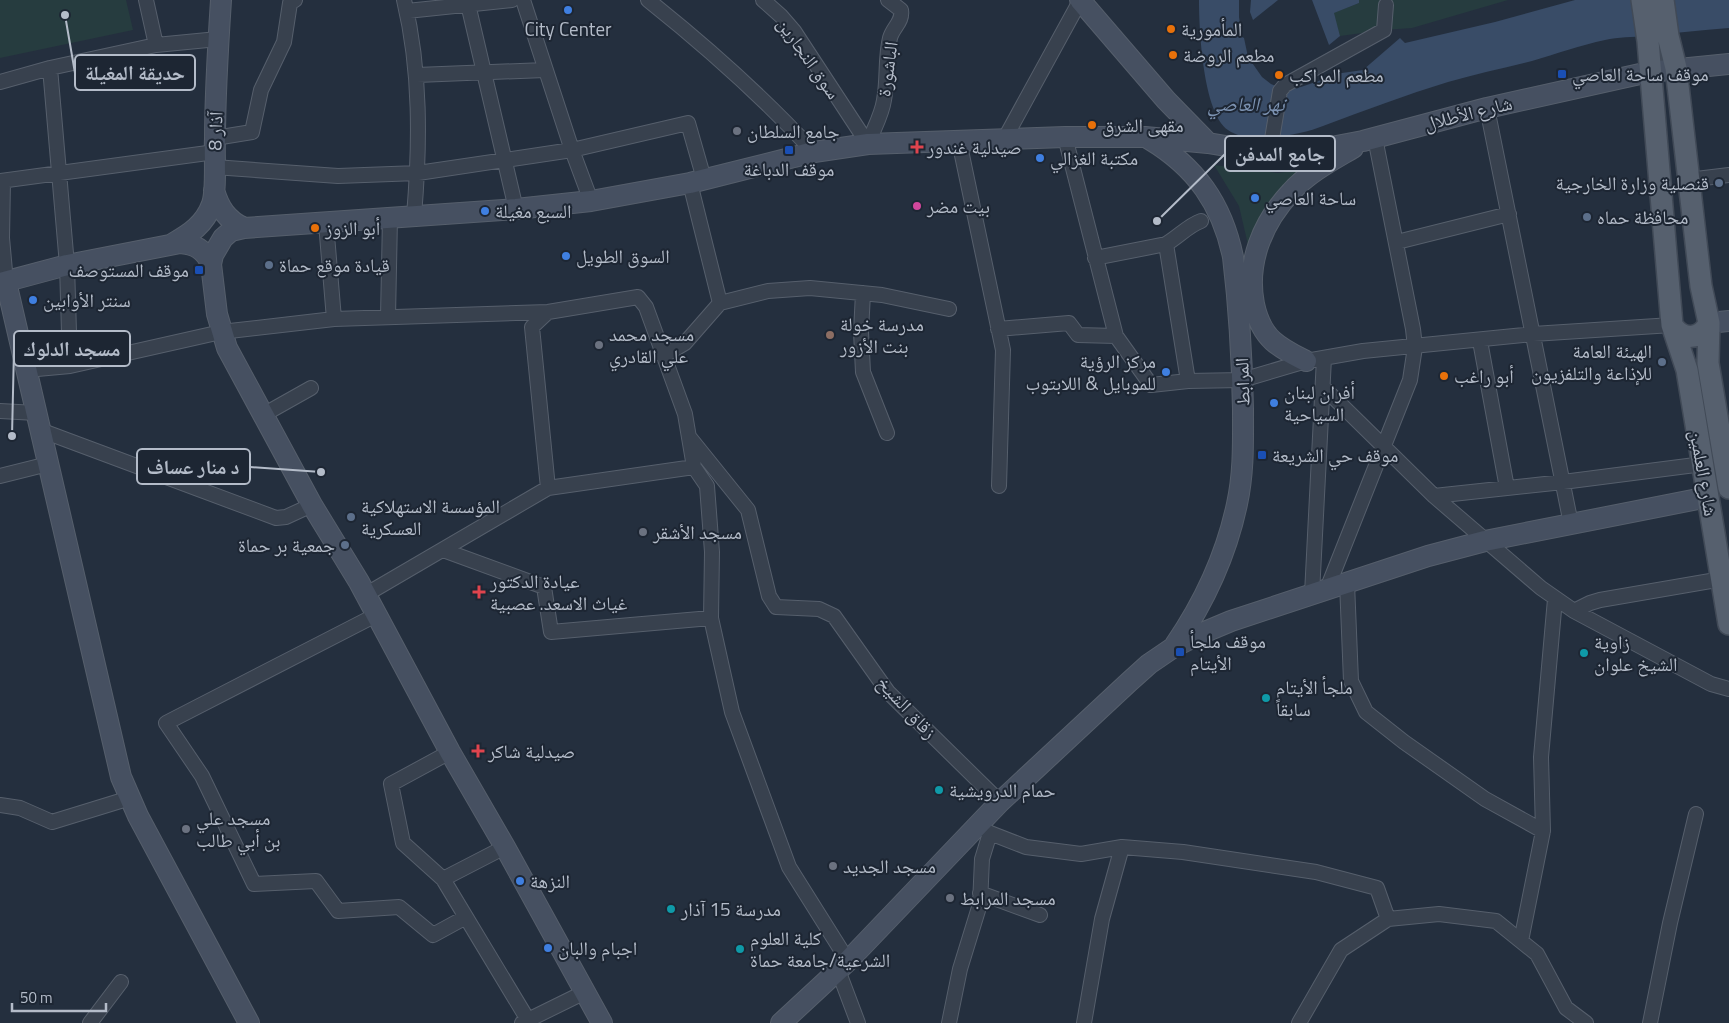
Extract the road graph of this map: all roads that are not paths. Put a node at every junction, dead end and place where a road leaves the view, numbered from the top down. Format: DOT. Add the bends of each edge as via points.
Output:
graph roads {
  1 [pos="146,0"];
  2 [pos="221,0"];
  3 [pos="295,0"];
  4 [pos="512,0"];
  5 [pos="523,0"];
  6 [pos="648,0"];
  7 [pos="764,0"];
  8 [pos="888,0"];
  9 [pos="1642,0"];
  10 [pos="1663,0"];
  11 [pos="1080,1"];
  12 [pos="467,3"];
  13 [pos="405,5"];
  14 [pos="1386,5"];
  15 [pos="218,38"];
  16 [pos="1658,38"];
  17 [pos="156,45"];
  18 [pos="1729,64"];
  19 [pos="50,68"];
  20 [pos="1676,68"];
  21 [pos="545,70"];
  22 [pos="484,72"];
  23 [pos="1649,72"];
  24 [pos="417,75"];
  25 [pos="0,82"];
  26 [pos="1487,108"];
  27 [pos="1065,137"];
  28 [pos="1145,137"];
  29 [pos="1005,138"];
  30 [pos="1369,139"];
  31 [pos="959,141"];
  32 [pos="1208,143"];
  33 [pos="868,144"];
  34 [pos="1272,146"];
  35 [pos="572,150"];
  36 [pos="214,152"];
  37 [pos="814,152"];
  38 [pos="504,159"];
  39 [pos="59,173"];
  40 [pos="418,173"];
  41 [pos="1729,175"];
  42 [pos="1688,180"];
  43 [pos="1,181"];
  44 [pos="697,181"];
  45 [pos="214,190"];
  46 [pos="591,201"];
  47 [pos="516,209"];
  48 [pos="1509,214"];
  49 [pos="414,216"];
  50 [pos="390,218"];
  51 [pos="1201,221"];
  52 [pos="326,223"];
  53 [pos="244,228"];
  54 [pos="1397,242"];
  55 [pos="172,244"];
  56 [pos="1166,244"];
  57 [pos="1096,258"];
  58 [pos="211,264"];
  59 [pos="67,265"];
  60 [pos="3,282"];
  61 [pos="864,293"];
  62 [pos="720,303"];
  63 [pos="949,309"];
  64 [pos="548,312"];
  65 [pos="388,317"];
  66 [pos="334,320"];
  67 [pos="1719,322"];
  68 [pos="1672,325"];
  69 [pos="998,329"];
  70 [pos="221,332"];
  71 [pos="1533,334"];
  72 [pos="1116,336"];
  73 [pos="1480,341"];
  74 [pos="1415,347"];
  75 [pos="663,356"];
  76 [pos="1315,359"];
  77 [pos="70,366"];
  78 [pos="26,370"];
  79 [pos="1188,380"];
  80 [pos="1242,380"];
  81 [pos="1323,387"];
  82 [pos="311,388"];
  83 [pos="0,411"];
  84 [pos="263,414"];
  85 [pos="38,422"];
  86 [pos="887,433"];
  87 [pos="689,437"];
  88 [pos="1384,446"];
  89 [pos="48,464"];
  90 [pos="1703,464"];
  91 [pos="694,467"];
  92 [pos="0,476"];
  93 [pos="1563,482"];
  94 [pos="999,486"];
  95 [pos="548,488"];
  96 [pos="1507,488"];
  97 [pos="1729,488"];
  98 [pos="1434,496"];
  99 [pos="1708,497"];
  100 [pos="312,505"];
  101 [pos="1571,524"];
  102 [pos="1485,541"];
  103 [pos="443,550"];
  104 [pos="1722,579"];
  105 [pos="1347,583"];
  106 [pos="1320,591"];
  107 [pos="366,595"];
  108 [pos="1555,599"];
  109 [pos="1574,611"];
  110 [pos="376,615"];
  111 [pos="711,618"];
  112 [pos="1729,624"];
  113 [pos="1174,647"];
  114 [pos="1729,689"];
  115 [pos="450,752"];
  116 [pos="130,798"];
  117 [pos="1000,802"];
  118 [pos="0,806"];
  119 [pos="1696,814"];
  120 [pos="984,829"];
  121 [pos="1542,831"];
  122 [pos="505,847"];
  123 [pos="1122,847"];
  124 [pos="444,879"];
  125 [pos="980,893"];
  126 [pos="1040,916"];
  127 [pos="466,917"];
  128 [pos="1388,919"];
  129 [pos="1521,941"];
  130 [pos="843,966"];
  131 [pos="121,982"];
  132 [pos="585,992"];
  133 [pos="525,1022"];
  134 [pos="90,1023"];
  135 [pos="249,1023"];
  136 [pos="602,1023"];
  137 [pos="780,1023"];
  138 [pos="858,1023"];
  139 [pos="949,1023"];
  140 [pos="1084,1023"];
  141 [pos="1299,1023"];
  142 [pos="1586,1023"];
  143 [pos="1650,1023"];
  1 -- 17 [label="street"];
  2 -- 15 [label="main road, 8 آذار"];
  3 -- 36 [label="street" via="290,3 284,42 262,90 252,132"];
  4 -- 12 [label="street"];
  5 -- 21 [label="street"];
  6 -- 37 [label="street" via="758,95"];
  7 -- 33 [label="street, سوق النجارين" via="794,31"];
  8 -- 33 [label="street, الباشورة" via="901,10 902,15 891,35 884,101"];
  9 -- 16 [label="main road"];
  10 -- 16 [label="main road"];
  11 -- 29 [label="street"];
  11 -- 32 [label="main road"];
  12 -- 13 [label="street"];
  12 -- 22 [label="street"];
  13 -- 24 [label="street"];
  14 -- 34 [label="street" via="1384,30 1285,85 1280,91"];
  15 -- 17 [label="street"];
  15 -- 36 [label="main road, 8 آذار"];
  16 -- 20 [label="main road, شارع العلمين"];
  16 -- 23 [label="main road, شارع العلمين"];
  17 -- 19 [label="street"];
  18 -- 20 [label="main road, شارع الأطلال"];
  19 -- 25 [label="street"];
  19 -- 39 [label="street"];
  20 -- 23 [label="main road, شارع الأطلال"];
  20 -- 42 [label="main road, شارع العلمين"];
  21 -- 22 [label="street"];
  21 -- 35 [label="street"];
  22 -- 24 [label="street"];
  22 -- 38 [label="street"];
  23 -- 26 [label="main road, شارع الأطلال"];
  23 -- 68 [label="main road, شارع العلمين"];
  24 -- 40 [label="street"];
  26 -- 30 [label="main road, شارع الأطلال"];
  26 -- 48 [label="street"];
  27 -- 28 [label="main road, شارع الأطلال"];
  27 -- 29 [label="main road, شارع الأطلال"];
  27 -- 57 [label="street"];
  28 -- 32 [label="main road, شارع الأطلال"];
  28 -- 80 [label="main road, المرابط" via="1192,172 1223,220 1233,257"];
  29 -- 31 [label="main road, شارع الأطلال"];
  30 -- 34 [label="main road, شارع الأطلال" via="1310,151"];
  30 -- 54 [label="street"];
  30 -- 76 [label="main road" via="1321,167 1290,192 1267,224 1253,261 1253,297 1263,329 1289,353"];
  31 -- 33 [label="main road, شارع الأطلال"];
  31 -- 69 [label="street"];
  32 -- 34 [label="main road, شارع الأطلال"];
  33 -- 37 [label="main road, شارع الأطلال"];
  35 -- 38 [label="street"];
  35 -- 44 [label="street" via="688,123"];
  35 -- 46 [label="street"];
  36 -- 39 [label="street"];
  36 -- 40 [label="street" via="338,176"];
  36 -- 45 [label="main road, 8 آذار"];
  37 -- 44 [label="main road, شارع الأطلال"];
  38 -- 40 [label="street"];
  38 -- 47 [label="street"];
  39 -- 43 [label="street"];
  39 -- 59 [label="street"];
  40 -- 49 [label="street"];
  41 -- 42 [label="street"];
  42 -- 67 [label="main road, شارع العلمين" via="1702,286"];
  43 -- 60 [label="street"];
  44 -- 46 [label="main road, شارع الأطلال"];
  44 -- 62 [label="street"];
  45 -- 53 [label="main road" via="221,209"];
  45 -- 55 [label="main road, 8 آذار" via="209,210 199,226"];
  46 -- 47 [label="main road, شارع الأطلال"];
  47 -- 49 [label="main road, شارع الأطلال"];
  48 -- 54 [label="street"];
  48 -- 71 [label="street"];
  49 -- 50 [label="main road, شارع الأطلال"];
  50 -- 52 [label="main road, شارع الأطلال"];
  50 -- 65 [label="street"];
  51 -- 56 [label="street"];
  52 -- 53 [label="main road, شارع الأطلال"];
  52 -- 66 [label="street"];
  53 -- 58 [label="main road" via="223,238"];
  54 -- 74 [label="street"];
  55 -- 58 [label="main road" via="196,246"];
  55 -- 59 [label="main road"];
  56 -- 57 [label="street"];
  56 -- 79 [label="street"];
  57 -- 72 [label="street"];
  58 -- 70 [label="main road"];
  59 -- 60 [label="main road"];
  59 -- 77 [label="street"];
  60 -- 78 [label="main road"];
  61 -- 62 [label="street" via="810,288 776,290"];
  61 -- 63 [label="street"];
  61 -- 86 [label="street" via="861,332 863,372"];
  62 -- 75 [label="street" via="685,343"];
  64 -- 65 [label="street"];
  64 -- 75 [label="street" via="638,297 646,307"];
  64 -- 95 [label="street" via="532,327"];
  65 -- 66 [label="street"];
  66 -- 70 [label="street"];
  67 -- 68 [label="main road" via="1691,337 1679,334"];
  67 -- 97 [label="main road, شارع العلمين" via="1708,363"];
  68 -- 71 [label="street"];
  68 -- 90 [label="main road, شارع العلمين" via="1687,370"];
  69 -- 72 [label="street" via="1069,322 1078,335"];
  69 -- 94 [label="street" via="1002,350"];
  70 -- 77 [label="street"];
  70 -- 84 [label="main road" via="234,363"];
  71 -- 73 [label="street"];
  71 -- 93 [label="street"];
  72 -- 79 [label="street" via="1151,385"];
  73 -- 74 [label="street"];
  73 -- 96 [label="street"];
  74 -- 76 [label="street"];
  74 -- 88 [label="street" via="1410,380"];
  75 -- 87 [label="street" via="685,414"];
  76 -- 80 [label="street"];
  76 -- 81 [label="street"];
  77 -- 78 [label="street"];
  78 -- 85 [label="main road"];
  79 -- 80 [label="street"];
  80 -- 113 [label="main road, المرابط" via="1244,449 1232,528 1214,578"];
  81 -- 88 [label="street"];
  81 -- 106 [label="street"];
  82 -- 84 [label="street"];
  83 -- 85 [label="street"];
  84 -- 100 [label="main road"];
  85 -- 89 [label="main road"];
  85 -- 100 [label="street" via="276,518"];
  87 -- 91 [label="street"];
  87 -- 117 [label="street, زقاق الشيخ" via="748,510 769,596 776,607 820,609 834,616 888,692"];
  88 -- 98 [label="street"];
  88 -- 106 [label="street"];
  89 -- 92 [label="street"];
  89 -- 116 [label="main road" via="115,757"];
  90 -- 93 [label="street"];
  90 -- 99 [label="main road, شارع العلمين"];
  91 -- 95 [label="street"];
  91 -- 111 [label="street" via="707,486 712,552"];
  93 -- 96 [label="street"];
  93 -- 101 [label="street"];
  95 -- 103 [label="street"];
  96 -- 98 [label="street"];
  98 -- 102 [label="street"];
  99 -- 101 [label="main road"];
  99 -- 104 [label="main road, شارع العلمين"];
  100 -- 107 [label="main road"];
  101 -- 102 [label="main road"];
  102 -- 105 [label="main road"];
  102 -- 108 [label="street"];
  103 -- 107 [label="street"];
  103 -- 111 [label="street" via="544,587 551,632"];
  104 -- 109 [label="street" via="1600,600"];
  104 -- 112 [label="main road, شارع العلمين"];
  105 -- 106 [label="main road"];
  105 -- 121 [label="street" via="1351,681 1366,712 1485,799"];
  106 -- 113 [label="main road" via="1231,621"];
  107 -- 110 [label="main road"];
  108 -- 109 [label="street"];
  108 -- 121 [label="street" via="1541,757"];
  109 -- 114 [label="street" via="1711,684"];
  110 -- 115 [label="main road"];
  110 -- 127 [label="street" via="166,723 202,776 254,884 316,881 338,911 400,907 433,935"];
  111 -- 130 [label="street" via="732,712 789,867"];
  113 -- 117 [label="main road" via="1149,664"];
  115 -- 122 [label="main road"];
  115 -- 124 [label="street" via="392,784 403,843"];
  116 -- 118 [label="street" via="52,822 20,808"];
  116 -- 135 [label="main road"];
  117 -- 120 [label="main road"];
  119 -- 143 [label="street"];
  120 -- 123 [label="street" via="1026,847 1081,854"];
  120 -- 125 [label="street"];
  120 -- 130 [label="main road"];
  121 -- 129 [label="street"];
  122 -- 124 [label="street"];
  122 -- 132 [label="main road"];
  123 -- 128 [label="street" via="1183,852 1316,872 1377,888"];
  123 -- 140 [label="street" via="1102,919"];
  124 -- 127 [label="street"];
  125 -- 126 [label="street"];
  125 -- 139 [label="street" via="980,904 960,969"];
  127 -- 133 [label="street"];
  128 -- 129 [label="street" via="1438,914 1496,921"];
  128 -- 141 [label="street" via="1341,950"];
  129 -- 142 [label="street" via="1537,954 1566,1008"];
  130 -- 137 [label="main road"];
  130 -- 138 [label="street"];
  131 -- 134 [label="street"];
  132 -- 133 [label="street"];
  132 -- 136 [label="main road"];
}
